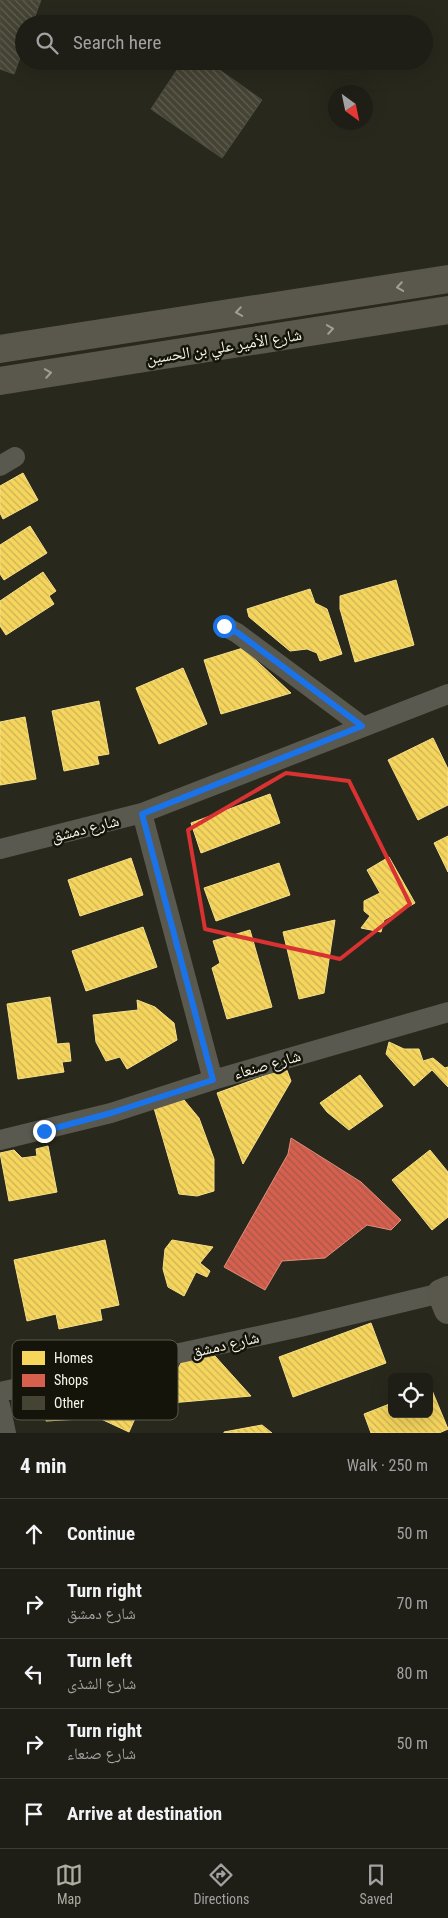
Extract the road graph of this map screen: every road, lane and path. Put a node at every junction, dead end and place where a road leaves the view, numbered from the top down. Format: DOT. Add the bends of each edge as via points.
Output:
graph roads {
  1 [pos="448,279"];
  2 [pos="448,310"];
  3 [pos="0,349"];
  4 [pos="0,381"];
  5 [pos="224,626"];
  6 [pos="448,694"];
  7 [pos="362,726"];
  8 [pos="142,814"];
  9 [pos="0,849"];
  10 [pos="448,1012"];
  11 [pos="213,1080"];
  12 [pos="0,1140"];
  13 [pos="446,1298"];
  14 [pos="178,1353"];
  15 [pos="0,1405"];
  16 [pos="6,1433"];
  1 -- 3 [label="main road, شارع الأمير علي بن الحسين, one-way"];
  4 -- 2 [label="main road, شارع الأمير علي بن الحسين, one-way"];
  5 -- 7 [label="street" via="238,633"];
  6 -- 7 [label="street, شارع دمشق"];
  7 -- 8 [label="street, شارع دمشق"];
  8 -- 9 [label="street, شارع دمشق"];
  8 -- 11 [label="street"];
  10 -- 11 [label="street, شارع صنعاء"];
  11 -- 12 [label="street, شارع صنعاء" via="111,1113"];
  13 -- 14 [label="street, شارع دمشق"];
  15 -- 16 [label="street"];
}
